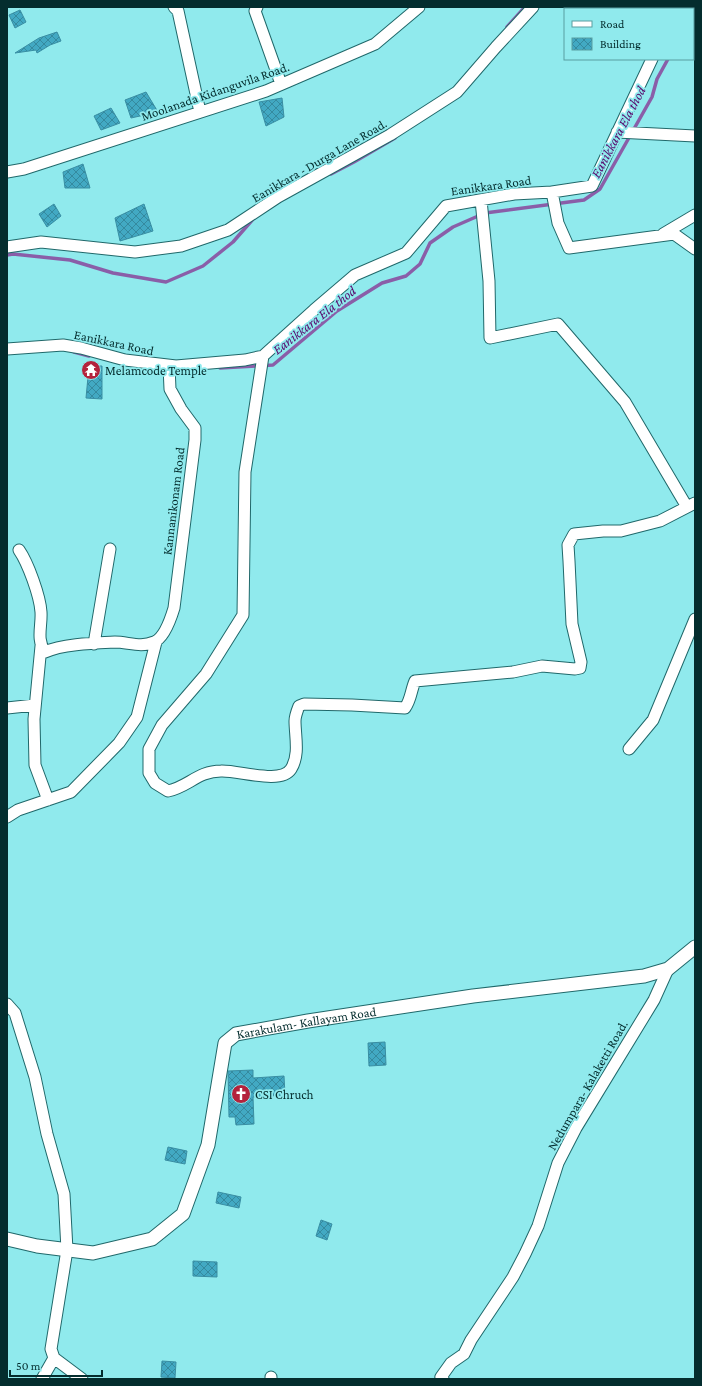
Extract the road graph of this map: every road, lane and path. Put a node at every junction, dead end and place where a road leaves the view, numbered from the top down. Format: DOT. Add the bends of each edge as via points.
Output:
graph roads {
  1 [pos="174,7"];
  2 [pos="257,7"];
  3 [pos="419,7"];
  4 [pos="533,7"];
  5 [pos="652,60"];
  6 [pos="281,84"];
  7 [pos="200,112"];
  8 [pos="617,132"];
  9 [pos="695,136"];
  10 [pos="7,172"];
  11 [pos="481,200"];
  12 [pos="554,200"];
  13 [pos="695,214"];
  14 [pos="661,235"];
  15 [pos="7,248"];
  16 [pos="695,249"];
  17 [pos="7,349"];
  18 [pos="262,363"];
  19 [pos="169,369"];
  20 [pos="691,505"];
  21 [pos="110,549"];
  22 [pos="19,550"];
  23 [pos="695,619"];
  24 [pos="156,642"];
  25 [pos="94,644"];
  26 [pos="41,646"];
  27 [pos="35,705"];
  28 [pos="7,708"];
  29 [pos="629,749"];
  30 [pos="48,800"];
  31 [pos="7,816"];
  32 [pos="695,947"];
  33 [pos="668,969"];
  34 [pos="7,1004"];
  35 [pos="7,1239"];
  36 [pos="67,1250"];
  37 [pos="54,1358"];
  38 [pos="42,1379"];
  39 [pos="82,1379"];
  40 [pos="443,1379"];
  1 -- 7 [label="street" via="178,11"];
  2 -- 6 [label="street" via="255,11"];
  3 -- 6 [label="street, Moolanada Kidanguvila Road." via="375,44"];
  4 -- 15 [label="street, Eanikkara - Durga Lane Road." via="457,92 390,135 278,197 228,230 181,246 135,252 41,242"];
  5 -- 8 [label="street, Eanikkara Road"];
  6 -- 7 [label="street, Moolanada Kidanguvila Road."];
  7 -- 10 [label="street, Moolanada Kidanguvila Road." via="24,169"];
  8 -- 9 [label="street"];
  8 -- 12 [label="street, Eanikkara Road" via="592,186"];
  11 -- 12 [label="street, Eanikkara Road" via="514,194"];
  11 -- 18 [label="street, Eanikkara Road" via="446,206 406,253 355,275 314,310"];
  11 -- 20 [label="street" via="489,281 490,338 558,324 625,402"];
  12 -- 14 [label="street" via="558,223 569,248"];
  13 -- 14 [label="street"];
  14 -- 16 [label="street" via="674,234"];
  17 -- 19 [label="street, Eanikkara Road" via="63,345"];
  18 -- 19 [label="street, Eanikkara Road" via="238,360"];
  18 -- 20 [label="street" via="245,472 243,615 206,674 162,725 149,749 149,773 155,783 168,791 178,789 199,775 220,771 280,776 291,770 295,757 295,719 299,706 304,704 405,708 409,703 415,681 513,672 542,666 580,668 572,624 568,561 568,545 574,534 621,531 660,521"];
  19 -- 24 [label="street, Kannanikonam Road" via="170,389 195,428 195,440 174,608 169,623"];
  21 -- 25 [label="street"];
  22 -- 26 [label="street" via="37,590 41,612"];
  23 -- 29 [label="street" via="653,720"];
  24 -- 25 [label="street" via="135,645 116,642"];
  24 -- 30 [label="street, Kannanikonam Road" via="137,717 132,725 119,743 71,792"];
  25 -- 26 [label="street" via="53,648 44,652"];
  26 -- 27 [label="street"];
  27 -- 28 [label="street"];
  27 -- 30 [label="street" via="35,765"];
  30 -- 31 [label="street, Kannanikonam Road"];
  32 -- 33 [label="street, Karakulam- Kallayam Road"];
  33 -- 36 [label="street, Karakulam- Kallayam Road" via="644,976 473,996 236,1034 225,1043 208,1145 183,1214 152,1239 93,1253"];
  33 -- 40 [label="street, Nedumpara- Kalaketti Road." via="654,1000 572,1135 558,1163 538,1226 526,1254 464,1354 451,1363 441,1377"];
  34 -- 36 [label="street" via="15,1013 35,1077 47,1134 64,1194"];
  35 -- 36 [label="street, Karakulam- Kallayam Road"];
  36 -- 37 [label="street" via="51,1349"];
  37 -- 38 [label="street"];
  37 -- 39 [label="street"];
}
